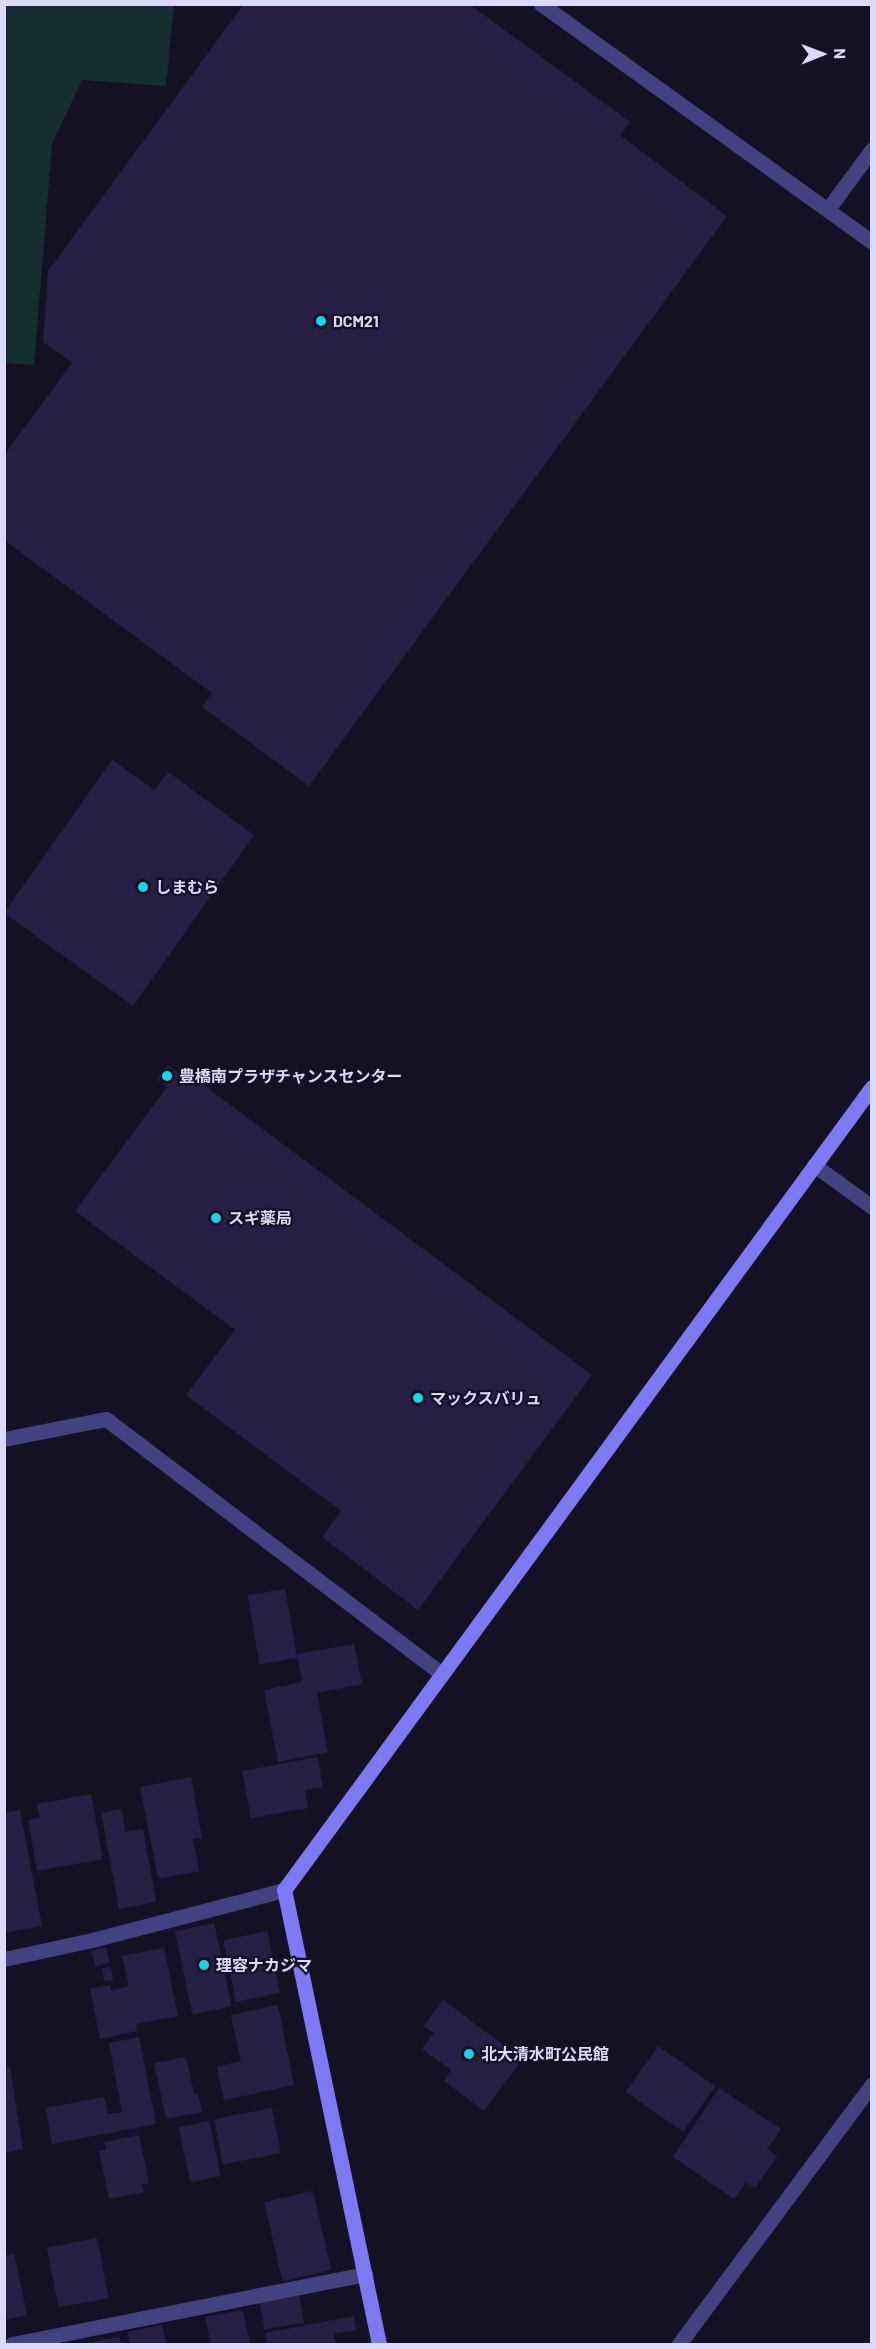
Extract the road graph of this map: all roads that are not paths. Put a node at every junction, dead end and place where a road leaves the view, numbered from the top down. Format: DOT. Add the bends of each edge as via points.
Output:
graph roads {
  1 [pos="542,4"];
  2 [pos="872,149"];
  3 [pos="828,209"];
  4 [pos="872,242"];
  5 [pos="872,1087"];
  6 [pos="814,1165"];
  7 [pos="872,1207"];
  8 [pos="4,1439"];
  9 [pos="441,1673"];
  10 [pos="284,1890"];
  11 [pos="4,1959"];
  12 [pos="872,2084"];
  13 [pos="365,2274"];
  14 [pos="12,2344"];
  15 [pos="379,2344"];
  16 [pos="679,2344"];
  1 -- 3 [label="street"];
  2 -- 3 [label="street"];
  3 -- 4 [label="street"];
  5 -- 6 [label="street"];
  6 -- 7 [label="street"];
  6 -- 9 [label="street"];
  8 -- 9 [label="street" via="106,1419"];
  9 -- 10 [label="street"];
  10 -- 11 [label="street"];
  10 -- 13 [label="street"];
  12 -- 16 [label="street"];
  13 -- 14 [label="street"];
  13 -- 15 [label="street"];
}
